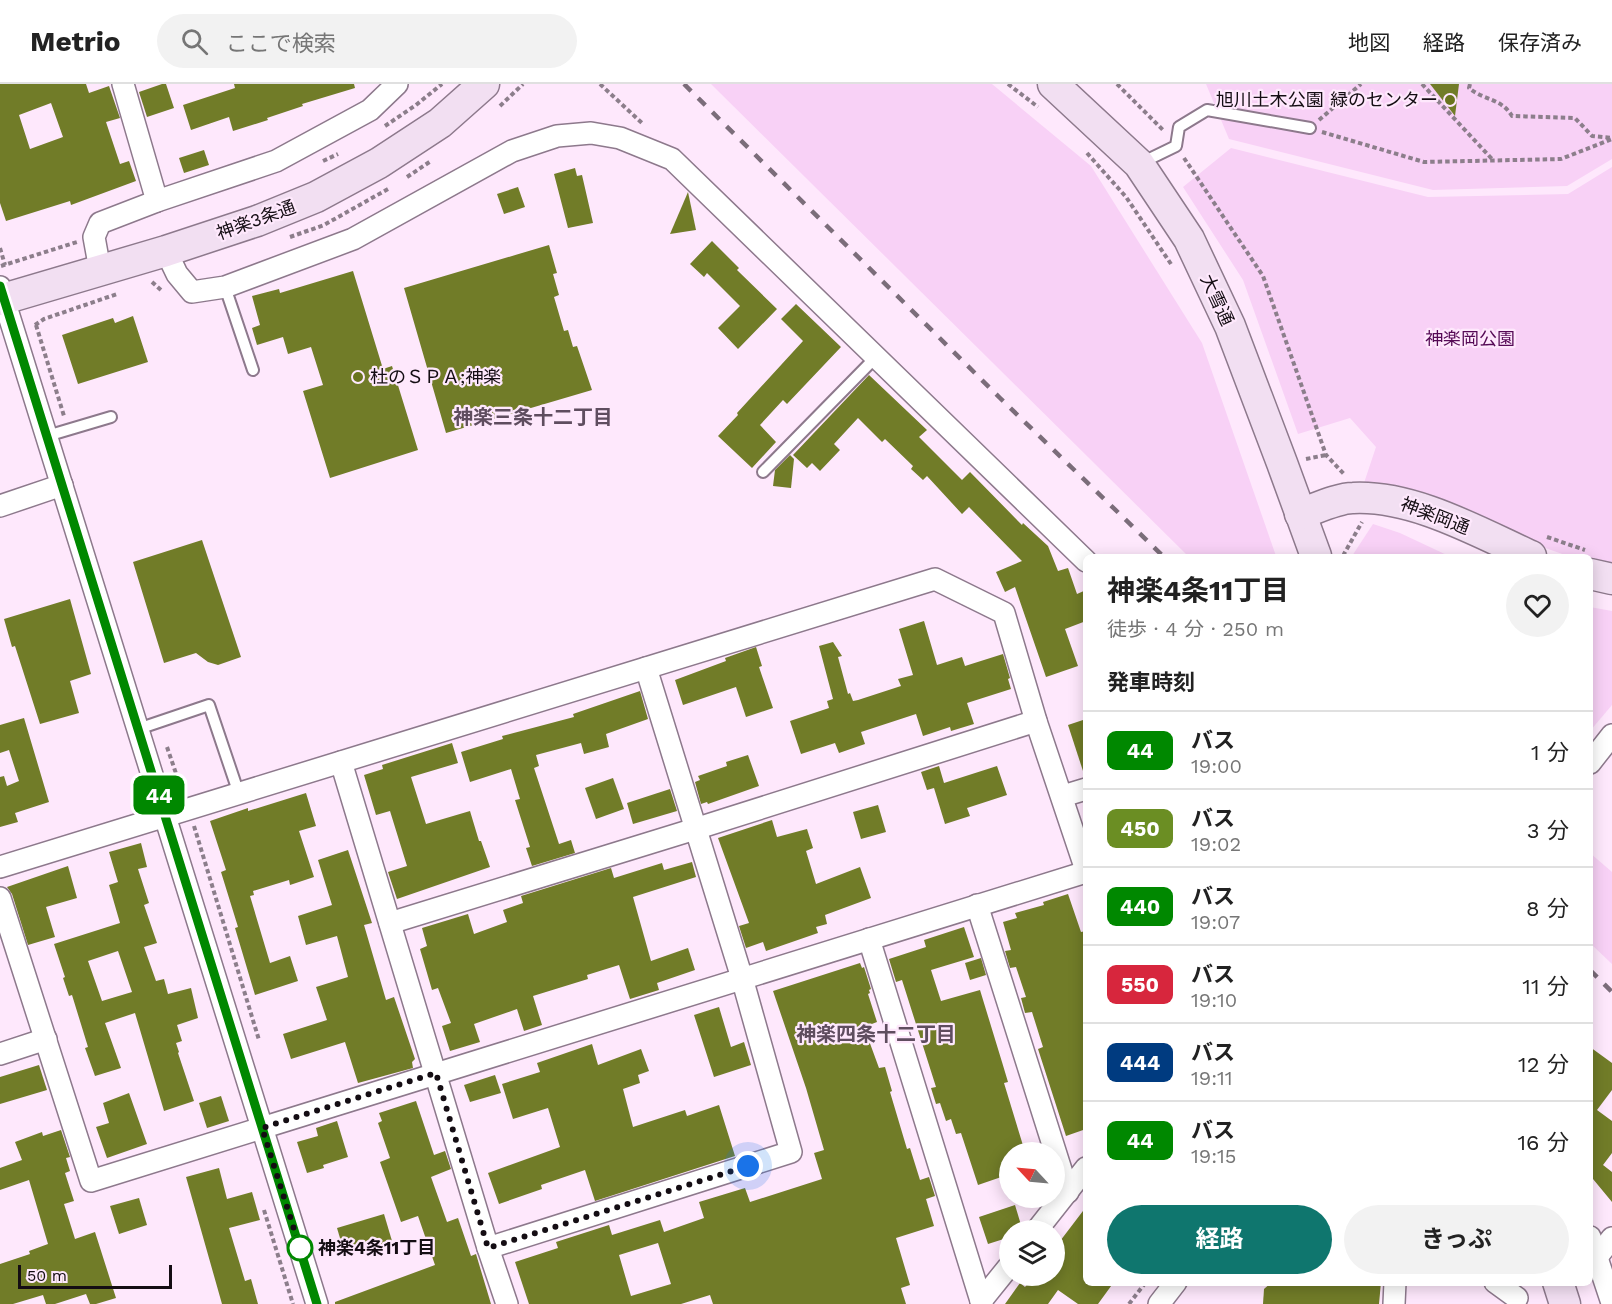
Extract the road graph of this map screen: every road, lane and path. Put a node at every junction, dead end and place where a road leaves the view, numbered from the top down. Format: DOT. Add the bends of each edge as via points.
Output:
graph roads {
  1 [pos="397,84"];
  2 [pos="484,84"];
  3 [pos="600,84"];
  4 [pos="1008,84"];
  5 [pos="1117,84"];
  6 [pos="1361,84"];
  7 [pos="1422,84"];
  8 [pos="1470,84"];
  9 [pos="125,85"];
  10 [pos="1047,97"];
  11 [pos="647,128"];
  12 [pos="1310,128"];
  13 [pos="1612,138"];
  14 [pos="1081,146"];
  15 [pos="1176,146"];
  16 [pos="1494,160"];
  17 [pos="1139,164"];
  18 [pos="157,201"];
  19 [pos="0,248"];
  20 [pos="166,251"];
  21 [pos="24,259"];
  22 [pos="3,265"];
  23 [pos="100,270"];
  24 [pos="1177,272"];
  25 [pos="152,282"];
  26 [pos="225,287"];
  27 [pos="1,295"];
  28 [pos="167,295"];
  29 [pos="44,319"];
  30 [pos="36,325"];
  31 [pos="876,357"];
  32 [pos="253,370"];
  33 [pos="111,417"];
  34 [pos="47,436"];
  35 [pos="1326,455"];
  36 [pos="763,472"];
  37 [pos="62,486"];
  38 [pos="0,506"];
  39 [pos="1300,514"];
  40 [pos="1369,520"];
  41 [pos="1315,554"];
  42 [pos="1344,554"];
  43 [pos="1527,554"];
  44 [pos="1083,558"];
  45 [pos="1593,575"];
  46 [pos="1612,579"];
  47 [pos="645,668"];
  48 [pos="1036,721"];
  49 [pos="138,729"];
  50 [pos="1612,735"];
  51 [pos="1593,759"];
  52 [pos="341,762"];
  53 [pos="1083,790"];
  54 [pos="239,794"];
  55 [pos="1063,796"];
  56 [pos="165,817"];
  57 [pos="695,829"];
  58 [pos="1083,861"];
  59 [pos="0,867"];
  60 [pos="1083,872"];
  61 [pos="0,898"];
  62 [pos="977,904"];
  63 [pos="390,923"];
  64 [pos="869,939"];
  65 [pos="742,978"];
  66 [pos="46,1040"];
  67 [pos="0,1054"];
  68 [pos="436,1073"];
  69 [pos="262,1128"];
  70 [pos="1083,1172"];
  71 [pos="1068,1192"];
  72 [pos="1045,1220"];
  73 [pos="1612,1238"];
  74 [pos="488,1248"];
  75 [pos="1600,1259"];
  76 [pos="999,1280"];
  77 [pos="1143,1286"];
  78 [pos="1173,1286"];
  79 [pos="1395,1286"];
  80 [pos="1501,1286"];
  81 [pos="1559,1286"];
  82 [pos="1516,1295"];
  83 [pos="982,1302"];
  84 [pos="317,1304"];
  85 [pos="507,1304"];
  86 [pos="1129,1304"];
  87 [pos="1159,1304"];
  88 [pos="1394,1304"];
  89 [pos="1565,1304"];
  90 [pos="1612,1304"];
  1 -- 18 [label="street" via="370,111 276,160"];
  2 -- 20 [label="street, 神楽3条通" via="440,123 316,198"];
  3 -- 11 [label="path"];
  4 -- 10 [label="path"];
  5 -- 15 [label="path"];
  6 -- 12 [label="path"];
  7 -- 16 [label="path"];
  8 -- 13 [label="path" via="1469,88 1479,96 1505,105 1512,117 1575,118 1592,135"];
  9 -- 18 [label="street"];
  10 -- 17 [label="street, 大雪通"];
  12 -- 15 [label="lane" via="1207,110 1179,127"];
  12 -- 16 [label="path" via="1424,162"];
  13 -- 16 [label="path" via="1561,159"];
  14 -- 24 [label="path" via="1126,197"];
  15 -- 17 [label="lane"];
  15 -- 35 [label="path" via="1263,276"];
  17 -- 39 [label="street, 大雪通" via="1189,240 1230,326"];
  18 -- 23 [label="street" via="100,224 93,237"];
  19 -- 22 [label="path"];
  20 -- 23 [label="street, 神楽3条通"];
  20 -- 26 [label="street" via="177,274 192,292"];
  21 -- 22 [label="path"];
  23 -- 27 [label="street, 神楽3条通"];
  25 -- 28 [label="path"];
  26 -- 31 [label="street" via="353,239 512,151 557,136 591,133 620,138 672,159"];
  26 -- 32 [label="lane"];
  27 -- 34 [label="street"];
  29 -- 30 [label="path"];
  31 -- 36 [label="lane"];
  31 -- 44 [label="street"];
  33 -- 34 [label="lane"];
  34 -- 37 [label="street"];
  37 -- 38 [label="street"];
  37 -- 49 [label="street"];
  39 -- 41 [label="street, 大雪通"];
  39 -- 43 [label="street, 神楽岡通" via="1351,497 1395,501"];
  40 -- 42 [label="path" via="1362,522"];
  45 -- 46 [label="street"];
  47 -- 48 [label="street" via="935,579 1004,614"];
  47 -- 52 [label="street"];
  47 -- 57 [label="street"];
  48 -- 55 [label="street"];
  48 -- 57 [label="street"];
  49 -- 54 [label="lane" via="209,705"];
  49 -- 56 [label="street"];
  50 -- 51 [label="street"];
  52 -- 54 [label="street"];
  52 -- 63 [label="street"];
  53 -- 55 [label="street"];
  54 -- 56 [label="street"];
  55 -- 58 [label="street"];
  56 -- 59 [label="street"];
  56 -- 69 [label="street"];
  57 -- 63 [label="street"];
  57 -- 65 [label="street"];
  60 -- 62 [label="street"];
  61 -- 66 [label="street"];
  62 -- 64 [label="street"];
  62 -- 71 [label="street"];
  63 -- 68 [label="street"];
  64 -- 65 [label="street"];
  64 -- 83 [label="street"];
  65 -- 68 [label="street"];
  65 -- 74 [label="street" via="791,1152"];
  66 -- 67 [label="street"];
  66 -- 69 [label="street" via="91,1181"];
  68 -- 69 [label="street"];
  68 -- 74 [label="street"];
  69 -- 84 [label="street"];
  70 -- 71 [label="street"];
  71 -- 72 [label="street"];
  73 -- 75 [label="street"];
  74 -- 85 [label="street"];
  75 -- 90 [label="street"];
  76 -- 83 [label="street"];
  77 -- 86 [label="path"];
  78 -- 87 [label="street"];
  79 -- 88 [label="street"];
  80 -- 82 [label="street"];
  81 -- 89 [label="street"];
}
